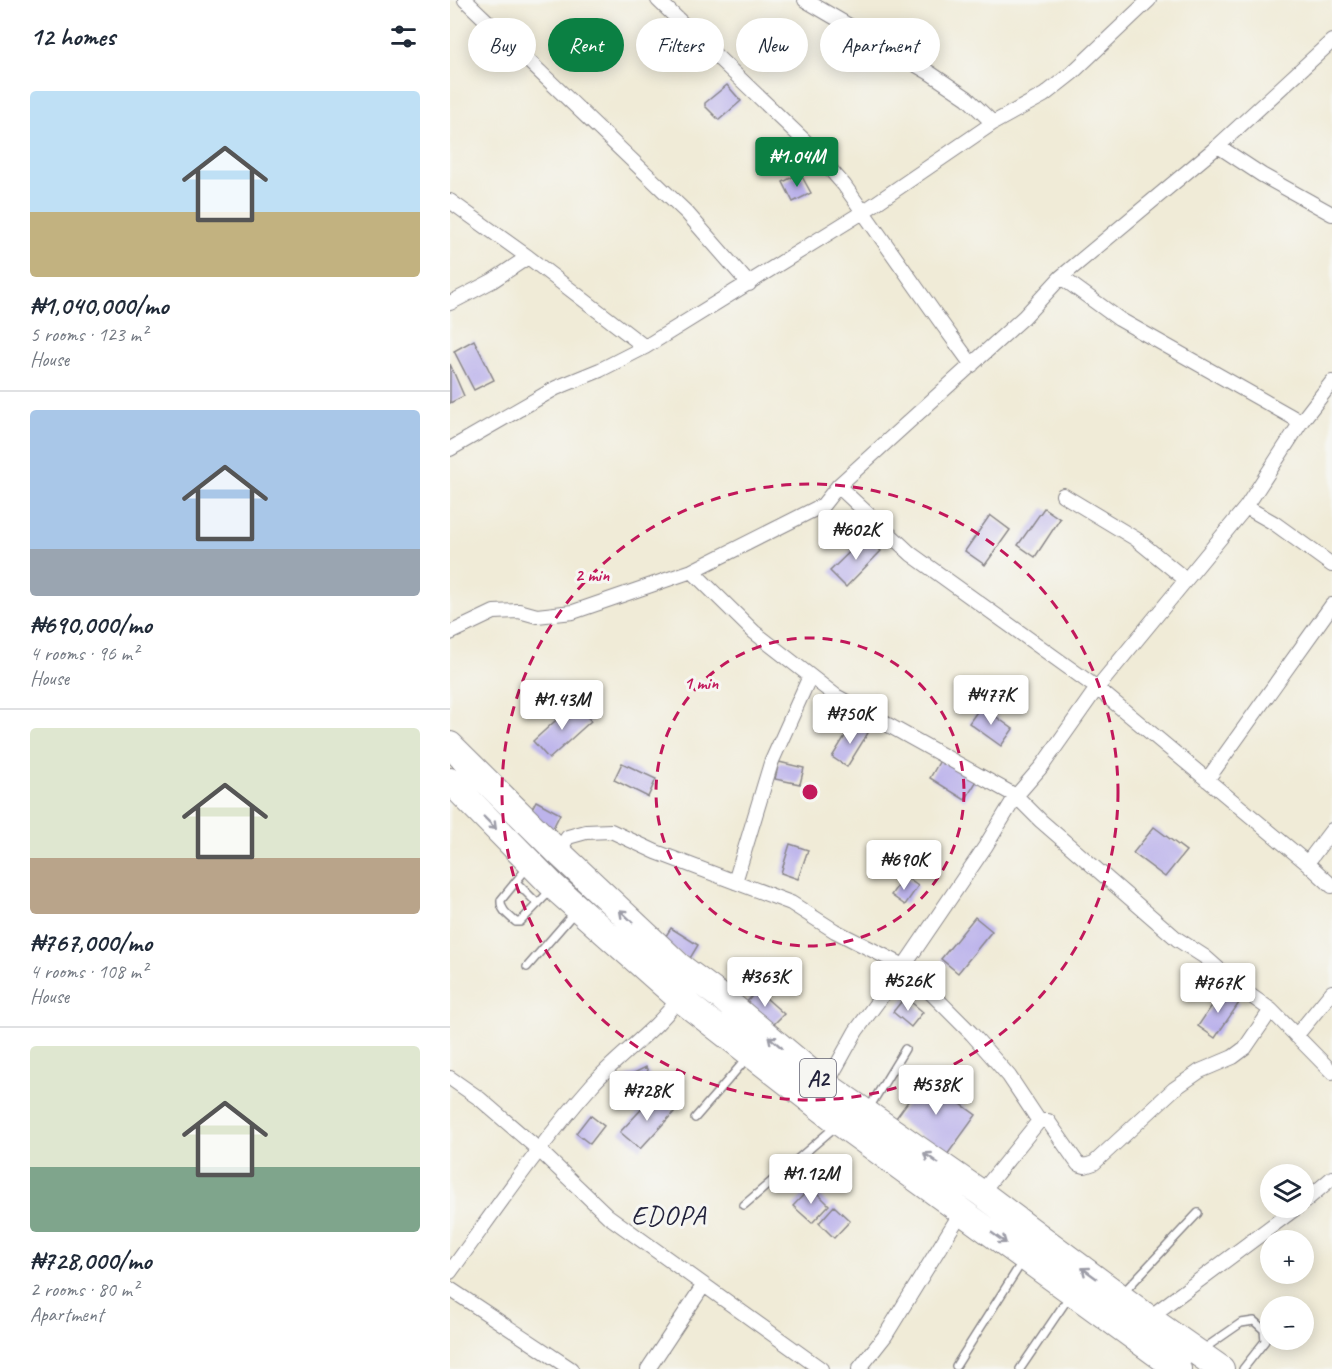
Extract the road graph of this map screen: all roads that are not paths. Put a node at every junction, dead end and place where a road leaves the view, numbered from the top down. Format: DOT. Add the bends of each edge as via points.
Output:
graph roads {
  1 [pos="465,0"];
  2 [pos="658,0"];
  3 [pos="805,0"];
  4 [pos="1149,0"];
  5 [pos="1332,41"];
  6 [pos="993,123"];
  7 [pos="1218,146"];
  8 [pos="450,201"];
  9 [pos="862,212"];
  10 [pos="1332,214"];
  11 [pos="528,257"];
  12 [pos="1061,277"];
  13 [pos="749,284"];
  14 [pos="450,303"];
  15 [pos="645,347"];
  16 [pos="972,364"];
  17 [pos="1332,382"];
  18 [pos="1300,422"];
  19 [pos="450,449"];
  20 [pos="837,486"];
  21 [pos="1063,495"];
  22 [pos="1246,507"];
  23 [pos="1332,565"];
  24 [pos="692,571"];
  25 [pos="1185,579"];
  26 [pos="1332,605"];
  27 [pos="450,633"];
  28 [pos="810,676"];
  29 [pos="1097,688"];
  30 [pos="450,745"];
  31 [pos="1207,780"];
  32 [pos="450,781"];
  33 [pos="1016,796"];
  34 [pos="1332,830"];
  35 [pos="558,852"];
  36 [pos="1307,863"];
  37 [pos="523,872"];
  38 [pos="735,882"];
  39 [pos="1332,886"];
  40 [pos="546,895"];
  41 [pos="578,908"];
  42 [pos="904,966"];
  43 [pos="527,967"];
  44 [pos="1332,992"];
  45 [pos="679,998"];
  46 [pos="1271,1010"];
  47 [pos="1296,1036"];
  48 [pos="905,1049"];
  49 [pos="751,1053"];
  50 [pos="1332,1072"];
  51 [pos="450,1078"];
  52 [pos="826,1085"];
  53 [pos="866,1113"];
  54 [pos="695,1118"];
  55 [pos="1039,1121"];
  56 [pos="840,1123"];
  57 [pos="539,1150"];
  58 [pos="1332,1179"];
  59 [pos="981,1193"];
  60 [pos="1314,1194"];
  61 [pos="744,1205"];
  62 [pos="962,1211"];
  63 [pos="1198,1212"];
  64 [pos="1283,1218"];
  65 [pos="455,1255"];
  66 [pos="1025,1257"];
  67 [pos="450,1272"];
  68 [pos="704,1286"];
  69 [pos="450,1289"];
  70 [pos="1072,1292"];
  71 [pos="1121,1296"];
  72 [pos="1151,1320"];
  73 [pos="1198,1353"];
  74 [pos="956,1366"];
  75 [pos="571,1369"];
  76 [pos="648,1369"];
  77 [pos="821,1369"];
  78 [pos="859,1369"];
  79 [pos="1020,1369"];
  80 [pos="1178,1369"];
  81 [pos="1221,1369"];
  82 [pos="1243,1369"];
  1 -- 13 [label="street" via="687,213"];
  2 -- 9 [label="street" via="808,144"];
  3 -- 6 [label="street" via="930,73 968,98"];
  4 -- 6 [label="street" via="1072,74 1044,95"];
  5 -- 7 [label="street"];
  6 -- 9 [label="street"];
  7 -- 10 [label="street"];
  7 -- 12 [label="street"];
  8 -- 11 [label="street"];
  9 -- 13 [label="street"];
  9 -- 16 [label="street"];
  11 -- 14 [label="street"];
  11 -- 15 [label="street"];
  12 -- 16 [label="street"];
  12 -- 18 [label="street" via="1119,319"];
  13 -- 15 [label="street"];
  15 -- 19 [label="street" via="556,388"];
  16 -- 20 [label="street"];
  17 -- 18 [label="street"];
  18 -- 22 [label="street"];
  20 -- 24 [label="street" via="823,505"];
  20 -- 29 [label="street" via="911,554"];
  21 -- 25 [label="street" via="1136,539"];
  22 -- 23 [label="street"];
  22 -- 25 [label="street"];
  24 -- 27 [label="street" via="573,612 537,616 519,611 494,612"];
  24 -- 28 [label="street" via="754,632"];
  25 -- 29 [label="street"];
  26 -- 31 [label="street"];
  28 -- 33 [label="street" via="836,696"];
  28 -- 38 [label="street" via="771,763"];
  29 -- 31 [label="street"];
  29 -- 33 [label="street"];
  30 -- 35 [label="highway, A2"];
  31 -- 36 [label="street"];
  32 -- 37 [label="highway, A2, one-way"];
  33 -- 42 [label="street"];
  33 -- 46 [label="street" via="1177,939"];
  34 -- 36 [label="street"];
  35 -- 38 [label="street" via="568,837 611,831"];
  52 -- 35 [label="highway, A2, one-way" via="679,966"];
  36 -- 39 [label="street"];
  37 -- 40 [label="highway, A2"];
  37 -- 40 [label="lane" via="501,900 504,911 520,922"];
  38 -- 42 [label="street" via="791,903 835,931"];
  40 -- 41 [label="highway, A2"];
  41 -- 43 [label="lane"];
  41 -- 45 [label="highway, A2"];
  42 -- 52 [label="street" via="856,1031"];
  42 -- 55 [label="street" via="1009,1076"];
  44 -- 47 [label="street"];
  45 -- 49 [label="highway, A2"];
  45 -- 57 [label="street" via="667,1015 601,1074"];
  46 -- 47 [label="street"];
  46 -- 55 [label="street" via="1245,1048 1174,1089 1094,1163 1078,1164 1048,1121"];
  47 -- 50 [label="street"];
  48 -- 53 [label="lane"];
  49 -- 54 [label="lane"];
  49 -- 56 [label="highway, A2"];
  51 -- 57 [label="street"];
  52 -- 53 [label="highway, A2"];
  59 -- 53 [label="highway, A2, one-way"];
  55 -- 59 [label="street"];
  56 -- 61 [label="lane"];
  56 -- 62 [label="highway, A2"];
  57 -- 65 [label="street"];
  57 -- 68 [label="street" via="608,1216"];
  58 -- 60 [label="street"];
  71 -- 59 [label="highway, A2, one-way"];
  62 -- 66 [label="highway, A2, one-way"];
  62 -- 78 [label="street" via="885,1336"];
  63 -- 71 [label="lane"];
  64 -- 72 [label="street"];
  65 -- 67 [label="street"];
  66 -- 70 [label="highway, A2"];
  66 -- 74 [label="lane"];
  68 -- 76 [label="street"];
  68 -- 77 [label="street"];
  69 -- 75 [label="street"];
  70 -- 79 [label="lane"];
  70 -- 80 [label="highway, A2"];
  71 -- 72 [label="highway, A2"];
  72 -- 73 [label="highway, A2"];
  73 -- 81 [label="highway, A2"];
  73 -- 82 [label="lane" via="1241,1323 1254,1321 1264,1330 1265,1341"];
}
